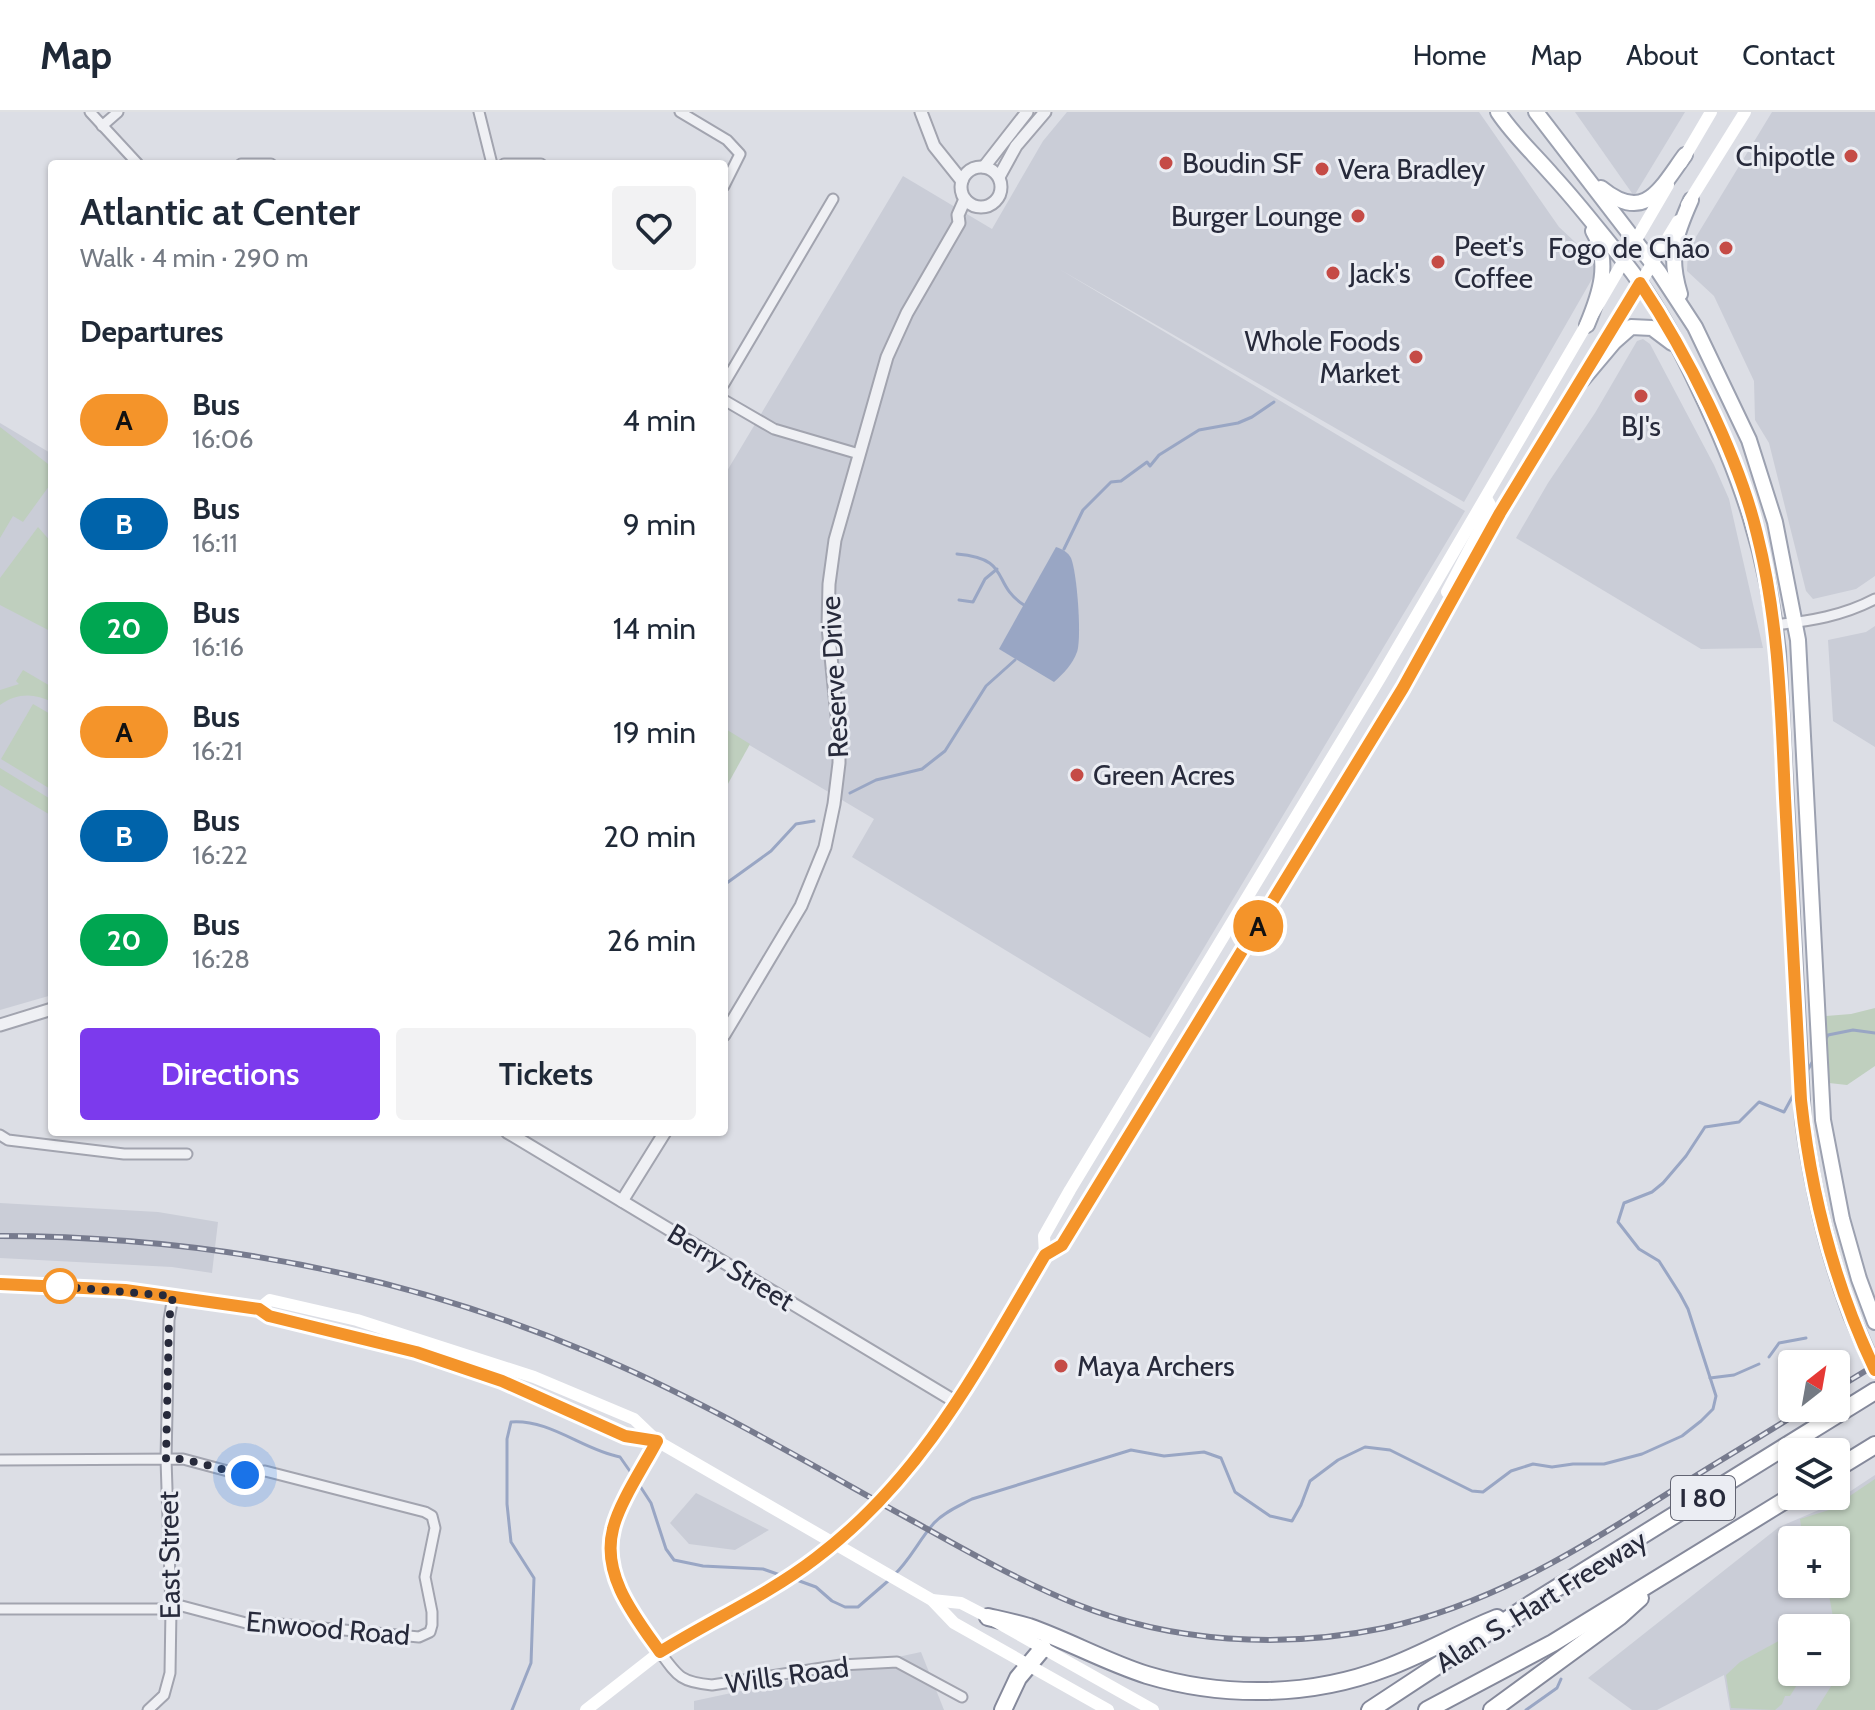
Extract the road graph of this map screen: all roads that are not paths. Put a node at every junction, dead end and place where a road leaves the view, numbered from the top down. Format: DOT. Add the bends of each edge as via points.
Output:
graph roads {
  1 [pos="90,112"];
  2 [pos="118,112"];
  3 [pos="479,112"];
  4 [pos="680,112"];
  5 [pos="921,112"];
  6 [pos="1027,112"];
  7 [pos="1045,112"];
  8 [pos="1498,112"];
  9 [pos="1536,112"];
  10 [pos="1711,112"];
  11 [pos="1739,116"];
  12 [pos="102,126"];
  13 [pos="1568,153"];
  14 [pos="1685,155"];
  15 [pos="134,160"];
  16 [pos="491,160"];
  17 [pos="984,167"];
  18 [pos="965,176"];
  19 [pos="999,177"];
  20 [pos="728,178"];
  21 [pos="1569,193"];
  22 [pos="833,199"];
  23 [pos="965,199"];
  24 [pos="1691,200"];
  25 [pos="983,207"];
  26 [pos="959,223"];
  27 [pos="1636,241"];
  28 [pos="1624,262"];
  29 [pos="1653,263"];
  30 [pos="1640,283"];
  31 [pos="1587,325"];
  32 [pos="1695,327"];
  33 [pos="1691,370"];
  34 [pos="728,377"];
  35 [pos="1582,380"];
  36 [pos="728,402"];
  37 [pos="859,454"];
  38 [pos="1486,498"];
  39 [pos="1875,599"];
  40 [pos="1446,611"];
  41 [pos="1795,623"];
  42 [pos="1775,625"];
  43 [pos="48,1010"];
  44 [pos="0,1025"];
  45 [pos="728,1028"];
  46 [pos="0,1135"];
  47 [pos="514,1136"];
  48 [pos="663,1136"];
  49 [pos="187,1154"];
  50 [pos="622,1201"];
  51 [pos="1045,1255"];
  52 [pos="0,1284"];
  53 [pos="173,1296"];
  54 [pos="259,1309"];
  55 [pos="1872,1316"];
  56 [pos="357,1336"];
  57 [pos="469,1355"];
  58 [pos="1875,1370"];
  59 [pos="1875,1391"];
  60 [pos="956,1402"];
  61 [pos="657,1441"];
  62 [pos="1875,1445"];
  63 [pos="166,1459"];
  64 [pos="0,1460"];
  65 [pos="1850,1460"];
  66 [pos="1778,1505"];
  67 [pos="1668,1572"];
  68 [pos="932,1600"];
  69 [pos="1531,1604"];
  70 [pos="0,1609"];
  71 [pos="171,1609"];
  72 [pos="988,1617"];
  73 [pos="1043,1648"];
  74 [pos="660,1652"];
  75 [pos="1029,1665"];
  76 [pos="962,1697"];
  77 [pos="148,1710"];
  78 [pos="586,1710"];
  79 [pos="1003,1710"];
  80 [pos="1108,1710"];
  81 [pos="1153,1710"];
  82 [pos="1370,1710"];
  83 [pos="1427,1710"];
  84 [pos="1492,1710"];
  1 -- 12 [label="street"];
  2 -- 12 [label="street"];
  3 -- 16 [label="street"];
  4 -- 20 [label="street" via="727,140 740,154"];
  5 -- 18 [label="street" via="934,146"];
  6 -- 17 [label="street"];
  7 -- 19 [label="street" via="1016,146"];
  8 -- 21 [label="main road"];
  9 -- 13 [label="main road"];
  10 -- 14 [label="main road"];
  11 -- 24 [label="main road"];
  12 -- 15 [label="street"];
  13 -- 14 [label="main road" via="1601,189 1631,205 1657,193"];
  13 -- 27 [label="main road"];
  14 -- 27 [label="main road"];
  17 -- 18 [label="street"];
  17 -- 19 [label="street"];
  18 -- 23 [label="street"];
  19 -- 25 [label="street" via="999,196"];
  21 -- 28 [label="main road"];
  21 -- 31 [label="main road" via="1602,254 1599,292"];
  22 -- 34 [label="street"];
  23 -- 25 [label="street"];
  23 -- 26 [label="street, Reserve Drive"];
  24 -- 29 [label="main road"];
  24 -- 32 [label="main road" via="1673,260"];
  25 -- 26 [label="street, Reserve Drive"];
  26 -- 37 [label="street, Reserve Drive" via="900,326"];
  27 -- 28 [label="main road"];
  27 -- 29 [label="main road"];
  28 -- 30 [label="main road"];
  28 -- 31 [label="main road"];
  29 -- 30 [label="main road"];
  29 -- 32 [label="main road"];
  30 -- 33 [label="main road"];
  30 -- 35 [label="main road"];
  31 -- 38 [label="main road"];
  32 -- 41 [label="main road" via="1762,479"];
  33 -- 35 [label="main road" via="1661,333 1636,326 1626,330"];
  33 -- 42 [label="main road" via="1750,510"];
  35 -- 40 [label="main road"];
  36 -- 37 [label="street" via="774,429"];
  37 -- 45 [label="street, Reserve Drive" via="838,525 829,584 829,653 839,748 831,820 801,906"];
  38 -- 40 [label="main road" via="1489,512 1447,590"];
  38 -- 51 [label="main road" via="1070,1190 1044,1236"];
  39 -- 41 [label="street" via="1839,614"];
  40 -- 51 [label="main road" via="1090,1202 1062,1245"];
  41 -- 42 [label="street"];
  41 -- 55 [label="main road" via="1820,1097 1842,1219"];
  42 -- 58 [label="main road, bridge" via="1809,1168 1822,1228"];
  43 -- 44 [label="street"];
  46 -- 49 [label="street" via="124,1154"];
  47 -- 50 [label="street, Berry Street"];
  48 -- 50 [label="street"];
  50 -- 60 [label="street, Berry Street"];
  51 -- 60 [label="main road"];
  52 -- 53 [label="main road"];
  53 -- 54 [label="main road"];
  53 -- 63 [label="street, East Street"];
  54 -- 56 [label="main road" via="269,1316"];
  54 -- 57 [label="main road" via="270,1300"];
  56 -- 57 [label="main road" via="372,1332 454,1356"];
  56 -- 61 [label="main road" via="480,1373 625,1436"];
  57 -- 61 [label="main road" via="634,1419"];
  59 -- 69 [label="highway, Alan S. Hart Freeway / I 80"];
  60 -- 74 [label="main road, bridge" via="910,1469 851,1530 787,1579"];
  61 -- 68 [label="main road"];
  61 -- 74 [label="main road, Wills Road" via="613,1526 611,1540 620,1590"];
  62 -- 65 [label="highway"];
  63 -- 64 [label="street"];
  63 -- 71 [label="street, East Street"];
  63 -- 71 [label="street, Enwood Road" via="245,1475 265,1471 425,1512 435,1528 425,1577 432,1625 419,1637 246,1623 178,1605"];
  66 -- 67 [label="highway, Alan S. Hart Freeway / I 80"];
  67 -- 83 [label="highway, Alan S. Hart Freeway / I 80" via="1553,1643"];
  67 -- 84 [label="highway" via="1619,1617"];
  68 -- 72 [label="main road" via="961,1603"];
  68 -- 75 [label="main road" via="954,1623"];
  69 -- 72 [label="highway" via="1375,1672 1323,1685 1263,1691 1150,1676 1029,1627"];
  69 -- 82 [label="highway, Alan S. Hart Freeway / I 80"];
  70 -- 71 [label="street"];
  71 -- 77 [label="street, East Street" via="168,1685"];
  72 -- 73 [label="main road"];
  73 -- 75 [label="highway"];
  73 -- 81 [label="main road"];
  74 -- 76 [label="street, Wills Road" via="677,1676 692,1683 712,1685 897,1662"];
  74 -- 78 [label="main road"];
  75 -- 79 [label="highway"];
  75 -- 80 [label="main road"];
}
